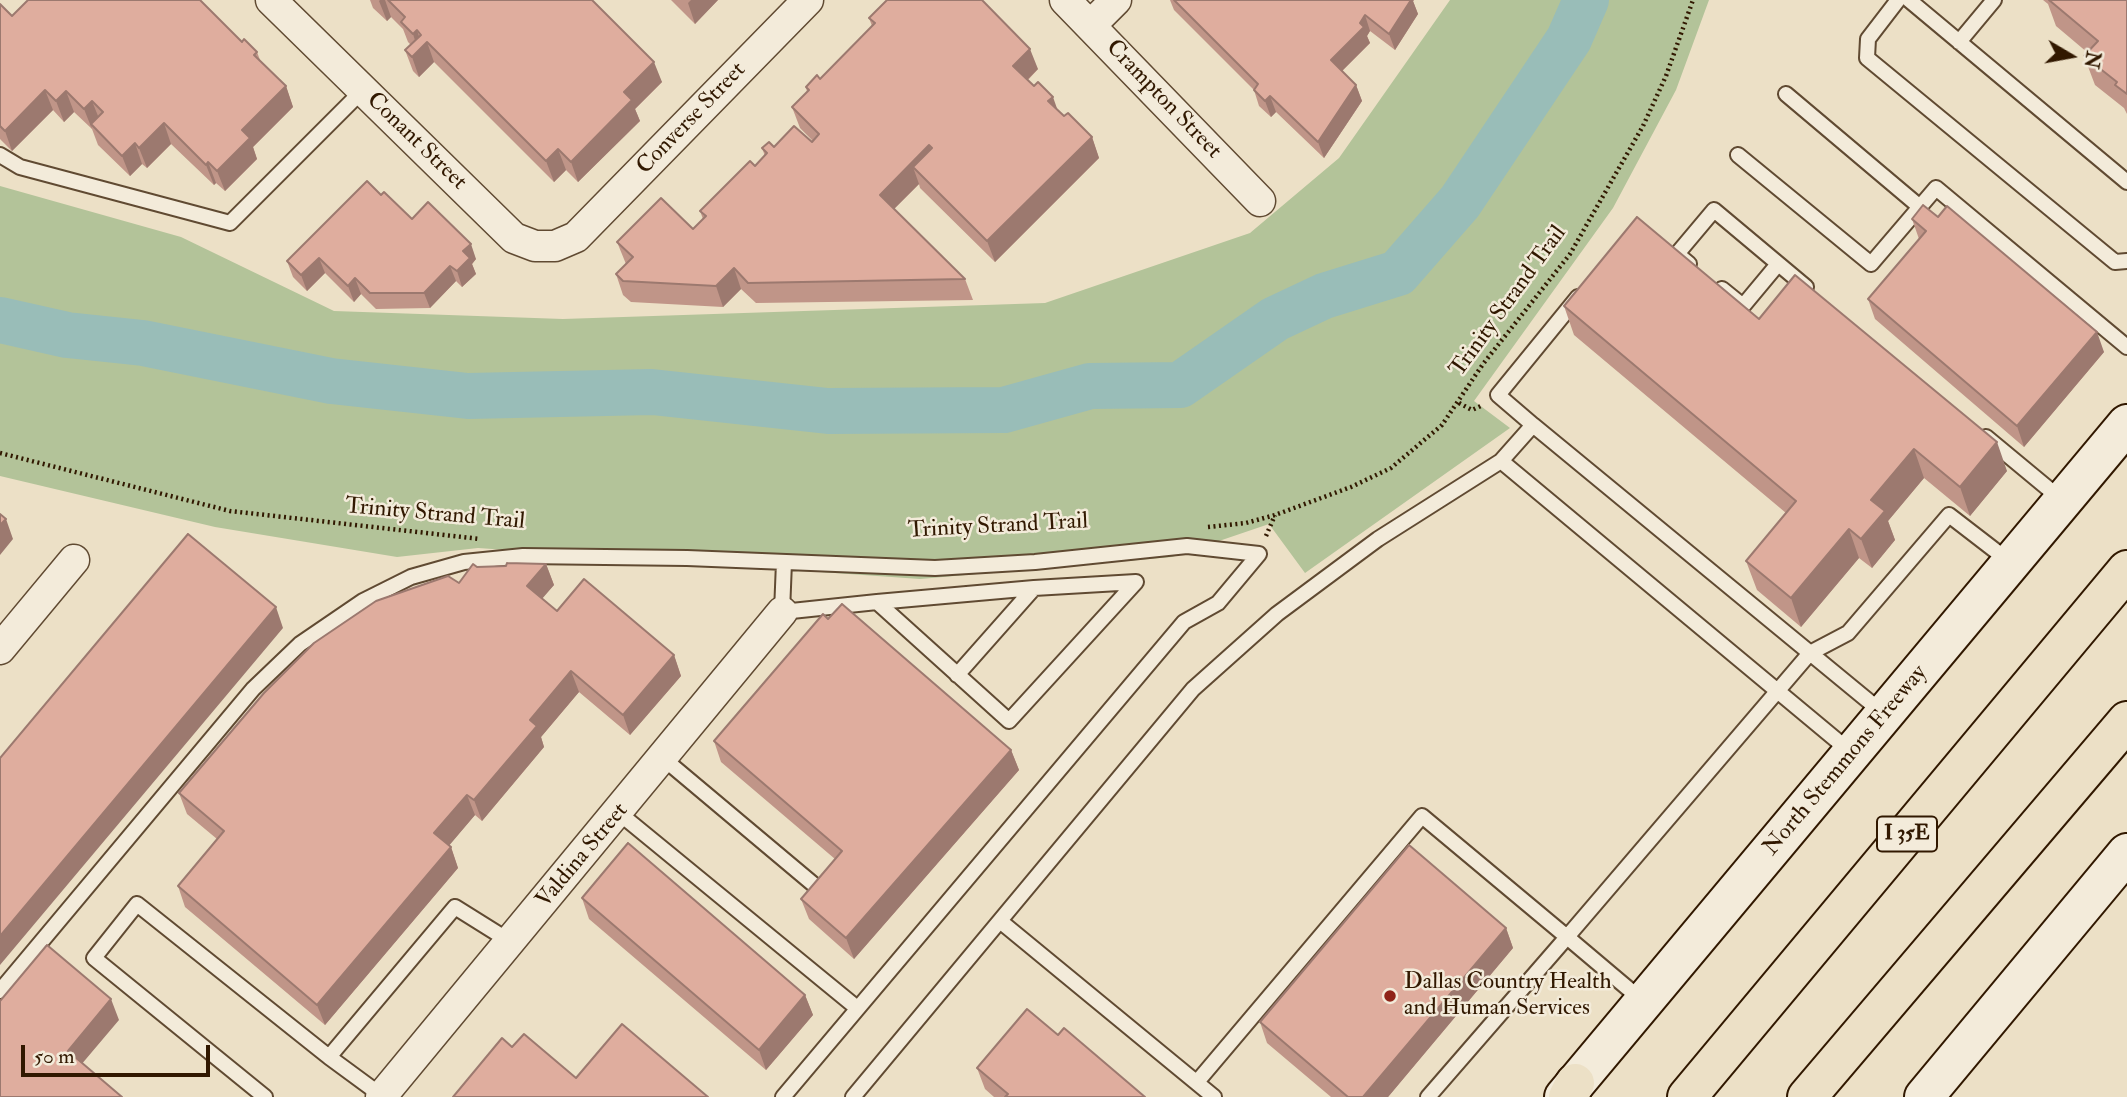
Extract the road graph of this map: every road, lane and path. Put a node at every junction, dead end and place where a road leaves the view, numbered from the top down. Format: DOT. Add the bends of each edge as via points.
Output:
graph roads {
  1 [pos="271,0"];
  2 [pos="808,0"];
  3 [pos="1065,0"];
  4 [pos="1116,0"];
  5 [pos="1693,0"];
  6 [pos="1898,0"];
  7 [pos="1909,0"];
  8 [pos="1994,0"];
  9 [pos="1091,25"];
  10 [pos="1959,42"];
  11 [pos="363,90"];
  12 [pos="1786,94"];
  13 [pos="0,155"];
  14 [pos="1738,155"];
  15 [pos="2127,182"];
  16 [pos="1260,201"];
  17 [pos="1920,206"];
  18 [pos="576,237"];
  19 [pos="2127,261"];
  20 [pos="1778,264"];
  21 [pos="1585,289"];
  22 [pos="1820,299"];
  23 [pos="2127,347"];
  24 [pos="2127,424"];
  25 [pos="1533,425"];
  26 [pos="1979,430"];
  27 [pos="0,453"];
  28 [pos="1501,461"];
  29 [pos="2063,501"];
  30 [pos="1206,527"];
  31 [pos="483,540"];
  32 [pos="74,560"];
  33 [pos="785,562"];
  34 [pos="2011,563"];
  35 [pos="2127,570"];
  36 [pos="1034,588"];
  37 [pos="877,602"];
  38 [pos="782,612"];
  39 [pos="0,649"];
  40 [pos="1810,653"];
  41 [pos="957,675"];
  42 [pos="1778,692"];
  43 [pos="1884,714"];
  44 [pos="2127,721"];
  45 [pos="1852,753"];
  46 [pos="664,759"];
  47 [pos="619,813"];
  48 [pos="2127,853"];
  49 [pos="813,884"];
  50 [pos="1000,921"];
  51 [pos="1567,937"];
  52 [pos="511,942"];
  53 [pos="0,991"];
  54 [pos="1645,1003"];
  55 [pos="857,1009"];
  56 [pos="329,1057"];
  57 [pos="1197,1082"];
  58 [pos="1569,1092"];
  59 [pos="382,1096"];
  60 [pos="265,1097"];
  61 [pos="783,1097"];
  62 [pos="853,1097"];
  63 [pos="1214,1097"];
  64 [pos="1428,1097"];
  65 [pos="1687,1097"];
  66 [pos="1807,1097"];
  67 [pos="1924,1097"];
  1 -- 11 [label="street, Conant Street"];
  2 -- 18 [label="street, Converse Street"];
  3 -- 9 [label="street, Crampton Street"];
  4 -- 9 [label="street"];
  5 -- 30 [label="path, Trinity Strand Trail" via="1643,126 1570,254 1483,364 1442,425 1391,468 1351,487 1246,523"];
  6 -- 19 [label="lane" via="1868,39 1867,58 2115,262"];
  7 -- 10 [label="lane"];
  8 -- 10 [label="lane"];
  9 -- 16 [label="street, Crampton Street"];
  10 -- 15 [label="lane"];
  11 -- 13 [label="lane" via="230,223 20,167"];
  11 -- 18 [label="street, Conant Street" via="514,239 555,246"];
  12 -- 17 [label="lane"];
  14 -- 17 [label="lane" via="1871,264"];
  17 -- 23 [label="lane" via="1936,188"];
  20 -- 20 [label="lane" via="1714,210 1677,254 1743,306"];
  20 -- 22 [label="lane"];
  21 -- 25 [label="lane" via="1498,395"];
  24 -- 29 [label="main road, North Stemmons Freeway"];
  25 -- 28 [label="lane"];
  25 -- 40 [label="lane"];
  26 -- 29 [label="lane"];
  27 -- 31 [label="path, Trinity Strand Trail" via="230,511"];
  28 -- 42 [label="lane"];
  28 -- 50 [label="lane" via="1378,539 1228,655 1194,689"];
  29 -- 34 [label="main road, North Stemmons Freeway"];
  32 -- 39 [label="street"];
  33 -- 38 [label="lane"];
  33 -- 53 [label="lane" via="490,558 411,577 363,601 299,644 253,690"];
  33 -- 55 [label="lane" via="935,568 1187,546 1259,554 1218,603 1184,622"];
  34 -- 40 [label="lane" via="1949,515 1848,633"];
  34 -- 43 [label="main road, North Stemmons Freeway"];
  35 -- 65 [label="highway, I 35E"];
  36 -- 37 [label="lane"];
  36 -- 41 [label="lane"];
  36 -- 41 [label="lane" via="1136,582 1009,721"];
  37 -- 38 [label="lane"];
  37 -- 41 [label="lane"];
  38 -- 46 [label="street, Valdina Street"];
  40 -- 42 [label="lane"];
  40 -- 43 [label="lane"];
  42 -- 45 [label="lane"];
  42 -- 51 [label="lane"];
  43 -- 45 [label="main road, North Stemmons Freeway"];
  44 -- 66 [label="highway"];
  45 -- 54 [label="main road, North Stemmons Freeway"];
  46 -- 47 [label="street, Valdina Street"];
  46 -- 49 [label="lane"];
  47 -- 52 [label="street, Valdina Street"];
  47 -- 55 [label="lane"];
  48 -- 67 [label="main road"];
  50 -- 57 [label="lane"];
  50 -- 62 [label="lane"];
  51 -- 54 [label="lane"];
  51 -- 57 [label="lane" via="1422,816"];
  51 -- 64 [label="lane"];
  52 -- 56 [label="lane" via="455,907"];
  52 -- 59 [label="street, Valdina Street"];
  54 -- 58 [label="main road, North Stemmons Freeway"];
  55 -- 61 [label="lane"];
  56 -- 59 [label="lane"];
  56 -- 60 [label="lane" via="136,904 94,958"];
  57 -- 63 [label="lane"];
}
